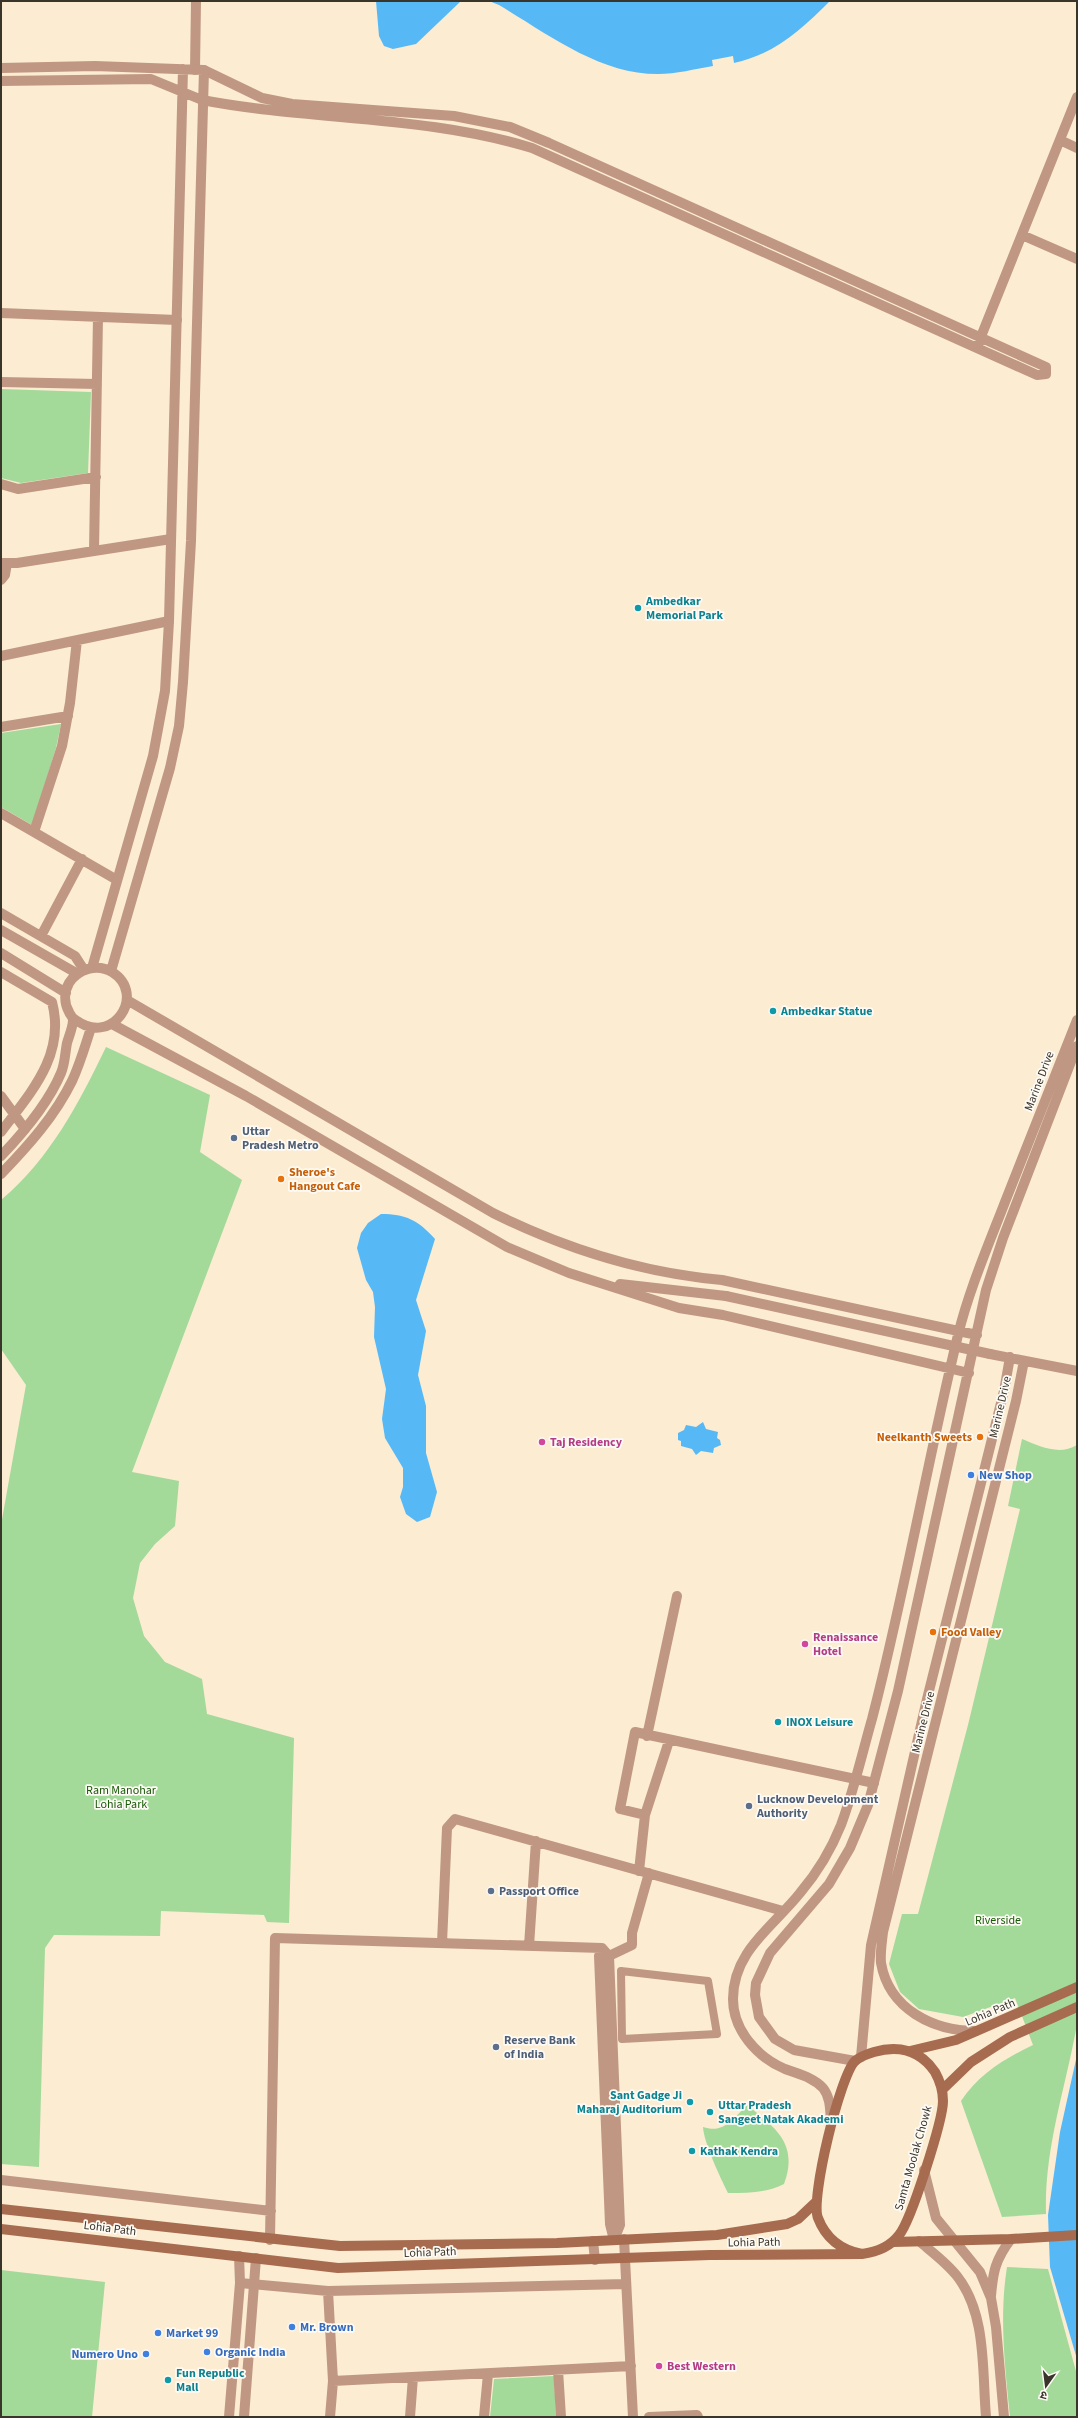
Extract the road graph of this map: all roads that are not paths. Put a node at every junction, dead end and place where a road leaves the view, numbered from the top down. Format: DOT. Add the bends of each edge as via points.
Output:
graph roads {
  1 [pos="196,1"];
  2 [pos="1,68"];
  3 [pos="183,69"];
  4 [pos="200,70"];
  5 [pos="1,81"];
  6 [pos="182,92"];
  7 [pos="1077,96"];
  8 [pos="202,100"];
  9 [pos="1060,140"];
  10 [pos="1077,148"];
  11 [pos="1022,235"];
  12 [pos="1077,259"];
  13 [pos="1,313"];
  14 [pos="98,316"];
  15 [pos="177,320"];
  16 [pos="980,338"];
  17 [pos="977,348"];
  18 [pos="1,382"];
  19 [pos="97,384"];
  20 [pos="96,477"];
  21 [pos="1,484"];
  22 [pos="171,539"];
  23 [pos="94,551"];
  24 [pos="4,563"];
  25 [pos="1,580"];
  26 [pos="169,620"];
  27 [pos="77,640"];
  28 [pos="1,656"];
  29 [pos="68,716"];
  30 [pos="1,727"];
  31 [pos="1,813"];
  32 [pos="34,832"];
  33 [pos="82,859"];
  34 [pos="117,880"];
  35 [pos="1,913"];
  36 [pos="1,930"];
  37 [pos="41,936"];
  38 [pos="1,953"];
  39 [pos="84,970"];
  40 [pos="111,971"];
  41 [pos="1,972"];
  42 [pos="66,993"];
  43 [pos="127,1000"];
  44 [pos="73,1018"];
  45 [pos="1077,1020"];
  46 [pos="112,1024"];
  47 [pos="91,1028"];
  48 [pos="1077,1046"];
  49 [pos="1,1096"];
  50 [pos="14,1114"];
  51 [pos="24,1129"];
  52 [pos="1,1132"];
  53 [pos="1,1156"];
  54 [pos="1,1174"];
  55 [pos="687,1277"];
  56 [pos="592,1280"];
  57 [pos="726,1296"];
  58 [pos="958,1332"];
  59 [pos="977,1335"];
  60 [pos="1010,1357"];
  61 [pos="1024,1361"];
  62 [pos="950,1368"];
  63 [pos="1077,1371"];
  64 [pos="969,1373"];
  65 [pos="677,1596"];
  66 [pos="647,1736"];
  67 [pos="669,1740"];
  68 [pos="856,1779"];
  69 [pos="874,1783"];
  70 [pos="645,1815"];
  71 [pos="536,1841"];
  72 [pos="644,1872"];
  73 [pos="783,1911"];
  74 [pos="442,1943"];
  75 [pos="529,1946"];
  76 [pos="606,1952"];
  77 [pos="621,1971"];
  78 [pos="1077,1987"];
  79 [pos="1077,2007"];
  80 [pos="978,2031"];
  81 [pos="910,2051"];
  82 [pos="858,2059"];
  83 [pos="942,2090"];
  84 [pos="832,2125"];
  85 [pos="924,2170"];
  86 [pos="1,2180"];
  87 [pos="815,2204"];
  88 [pos="1,2209"];
  89 [pos="271,2211"];
  90 [pos="1,2229"];
  91 [pos="1077,2235"];
  92 [pos="953,2239"];
  93 [pos="1010,2239"];
  94 [pos="270,2240"];
  95 [pos="619,2240"];
  96 [pos="593,2241"];
  97 [pos="919,2241"];
  98 [pos="893,2242"];
  99 [pos="862,2254"];
  100 [pos="239,2256"];
  101 [pos="256,2258"];
  102 [pos="594,2260"];
  103 [pos="625,2260"];
  104 [pos="240,2284"];
  105 [pos="626,2284"];
  106 [pos="255,2285"];
  107 [pos="328,2291"];
  108 [pos="991,2298"];
  109 [pos="631,2366"];
  110 [pos="558,2370"];
  111 [pos="488,2374"];
  112 [pos="414,2377"];
  113 [pos="333,2381"];
  114 [pos="229,2417"];
  115 [pos="244,2417"];
  116 [pos="330,2417"];
  117 [pos="410,2417"];
  118 [pos="484,2417"];
  119 [pos="561,2417"];
  120 [pos="633,2417"];
  121 [pos="649,2417"];
  122 [pos="698,2417"];
  123 [pos="986,2417"];
  124 [pos="1004,2417"];
  1 -- 4 [label="street"];
  2 -- 3 [label="street" via="95,66"];
  3 -- 4 [label="street"];
  3 -- 6 [label="street"];
  4 -- 8 [label="street"];
  4 -- 16 [label="street" via="262,98 292,104 454,116 510,128 549,143"];
  5 -- 6 [label="street" via="151,79"];
  6 -- 8 [label="street"];
  6 -- 15 [label="street"];
  7 -- 9 [label="street"];
  8 -- 17 [label="street" via="258,109 460,130 532,148"];
  8 -- 40 [label="street" via="191,541 179,726 170,768"];
  9 -- 10 [label="street"];
  9 -- 11 [label="street"];
  11 -- 12 [label="street"];
  11 -- 16 [label="street"];
  13 -- 14 [label="street"];
  14 -- 15 [label="street"];
  14 -- 19 [label="street"];
  15 -- 22 [label="street"];
  16 -- 17 [label="street"];
  16 -- 17 [label="street" via="1046,367 1046,374 1037,375"];
  18 -- 19 [label="street"];
  19 -- 20 [label="street"];
  20 -- 21 [label="street" via="18,489"];
  20 -- 23 [label="street"];
  22 -- 23 [label="street"];
  22 -- 26 [label="street"];
  23 -- 24 [label="street"];
  24 -- 25 [label="street" via="5,575"];
  26 -- 27 [label="street"];
  26 -- 34 [label="street" via="165,691 159,731"];
  27 -- 28 [label="street"];
  27 -- 29 [label="street"];
  29 -- 30 [label="street"];
  29 -- 32 [label="street" via="62,746"];
  31 -- 32 [label="street"];
  32 -- 33 [label="street"];
  33 -- 34 [label="street"];
  33 -- 37 [label="street"];
  34 -- 39 [label="street"];
  35 -- 37 [label="street"];
  36 -- 39 [label="street"];
  37 -- 39 [label="street" via="75,956"];
  38 -- 42 [label="street"];
  39 -- 40 [label="street"];
  39 -- 42 [label="street" via="69,983"];
  40 -- 43 [label="street" via="123,984"];
  41 -- 50 [label="street" via="52,1002 57,1019 52,1052 39,1082"];
  42 -- 44 [label="street" via="66,1002"];
  43 -- 46 [label="street" via="122,1014"];
  43 -- 55 [label="street" via="507,1220 571,1247"];
  44 -- 47 [label="street" via="81,1025"];
  44 -- 51 [label="street" via="61,1072 42,1107"];
  45 -- 58 [label="street, Marine Drive" via="976,1275"];
  46 -- 47 [label="street"];
  46 -- 56 [label="street" via="246,1096 507,1247"];
  47 -- 54 [label="street" via="72,1080 51,1116"];
  48 -- 59 [label="street, Marine Drive" via="1003,1238 986,1290"];
  49 -- 50 [label="street"];
  50 -- 51 [label="street"];
  50 -- 52 [label="street"];
  51 -- 53 [label="street"];
  55 -- 57 [label="street"];
  55 -- 58 [label="street" via="722,1280"];
  56 -- 57 [label="street"];
  56 -- 62 [label="street" via="679,1308 723,1315"];
  57 -- 60 [label="street, bridge"];
  58 -- 59 [label="street"];
  58 -- 62 [label="street, Marine Drive"];
  59 -- 64 [label="street, Marine Drive"];
  60 -- 61 [label="street"];
  60 -- 82 [label="street, Marine Drive" via="1004,1391 927,1699 871,1945"];
  61 -- 63 [label="street"];
  61 -- 80 [label="street, Marine Drive" via="883,1932 881,1962 889,1988 907,2009 931,2024 956,2031"];
  62 -- 64 [label="street"];
  62 -- 68 [label="street, Marine Drive" via="889,1652"];
  64 -- 69 [label="street, Marine Drive" via="900,1683"];
  65 -- 66 [label="street"];
  66 -- 67 [label="street"];
  66 -- 70 [label="street" via="635,1732 620,1808"];
  67 -- 68 [label="street"];
  67 -- 70 [label="street"];
  68 -- 69 [label="street"];
  68 -- 73 [label="street, Marine Drive" via="840,1828 825,1858 800,1894"];
  69 -- 82 [label="street, Marine Drive" via="850,1848 829,1884 770,1953 756,1983 755,1995 763,2024 785,2046 804,2052"];
  70 -- 72 [label="street"];
  71 -- 72 [label="street"];
  71 -- 74 [label="street" via="455,1819 447,1828"];
  71 -- 75 [label="street"];
  72 -- 73 [label="street"];
  72 -- 76 [label="street" via="632,1945"];
  73 -- 84 [label="street, Marine Drive" via="756,1940 741,1962 734,1988 734,2011 744,2034 760,2055 774,2064 809,2077 825,2091 829,2100"];
  74 -- 75 [label="street"];
  74 -- 89 [label="street" via="275,1938"];
  75 -- 76 [label="street"];
  76 -- 95 [label="street" via="599,1956 610,2224"];
  77 -- 77 [label="street" via="708,1981 717,2034 622,2039"];
  78 -- 80 [label="main road, Lohia Path"];
  79 -- 83 [label="main road" via="1010,2037 970,2062"];
  80 -- 81 [label="main road, Lohia Path" via="956,2040"];
  81 -- 82 [label="main road, Samta Moolak Chowk" via="894,2048"];
  81 -- 83 [label="main road, Samta Moolak Chowk" via="923,2058 933,2070"];
  82 -- 84 [label="main road" via="847,2071 841,2086"];
  83 -- 85 [label="main road, Samta Moolak Chowk" via="940,2114"];
  84 -- 87 [label="main road"];
  85 -- 92 [label="street" via="936,2218"];
  85 -- 98 [label="main road, Samta Moolak Chowk" via="910,2217"];
  86 -- 89 [label="street"];
  87 -- 95 [label="main road, Lohia Path" via="798,2219 787,2224 717,2235"];
  87 -- 99 [label="main road" via="817,2217 830,2238 845,2250"];
  88 -- 94 [label="main road, Lohia Path"];
  89 -- 94 [label="street"];
  90 -- 100 [label="main road, Lohia Path"];
  91 -- 93 [label="main road"];
  92 -- 93 [label="main road"];
  92 -- 97 [label="main road"];
  92 -- 108 [label="street" via="980,2272"];
  93 -- 108 [label="street" via="999,2254 993,2272"];
  94 -- 96 [label="main road, Lohia Path" via="340,2246"];
  95 -- 96 [label="main road, Lohia Path"];
  95 -- 103 [label="street"];
  96 -- 102 [label="street"];
  97 -- 98 [label="main road"];
  97 -- 123 [label="street" via="957,2275 971,2298 980,2331"];
  98 -- 99 [label="main road" via="884,2248"];
  99 -- 103 [label="main road, Lohia Path" via="710,2255"];
  100 -- 101 [label="main road, Lohia Path"];
  100 -- 104 [label="street"];
  101 -- 102 [label="main road, Lohia Path" via="338,2268"];
  101 -- 106 [label="street"];
  102 -- 103 [label="main road, Lohia Path"];
  103 -- 105 [label="street"];
  104 -- 106 [label="street"];
  104 -- 114 [label="street"];
  105 -- 107 [label="street"];
  105 -- 109 [label="street"];
  106 -- 107 [label="street"];
  106 -- 115 [label="street"];
  107 -- 113 [label="street"];
  108 -- 124 [label="street"];
  109 -- 110 [label="street"];
  109 -- 120 [label="street"];
  110 -- 111 [label="street"];
  110 -- 119 [label="street"];
  111 -- 112 [label="street"];
  111 -- 118 [label="street"];
  112 -- 113 [label="street"];
  112 -- 117 [label="street"];
  113 -- 116 [label="street"];
  121 -- 122 [label="street"];
}
